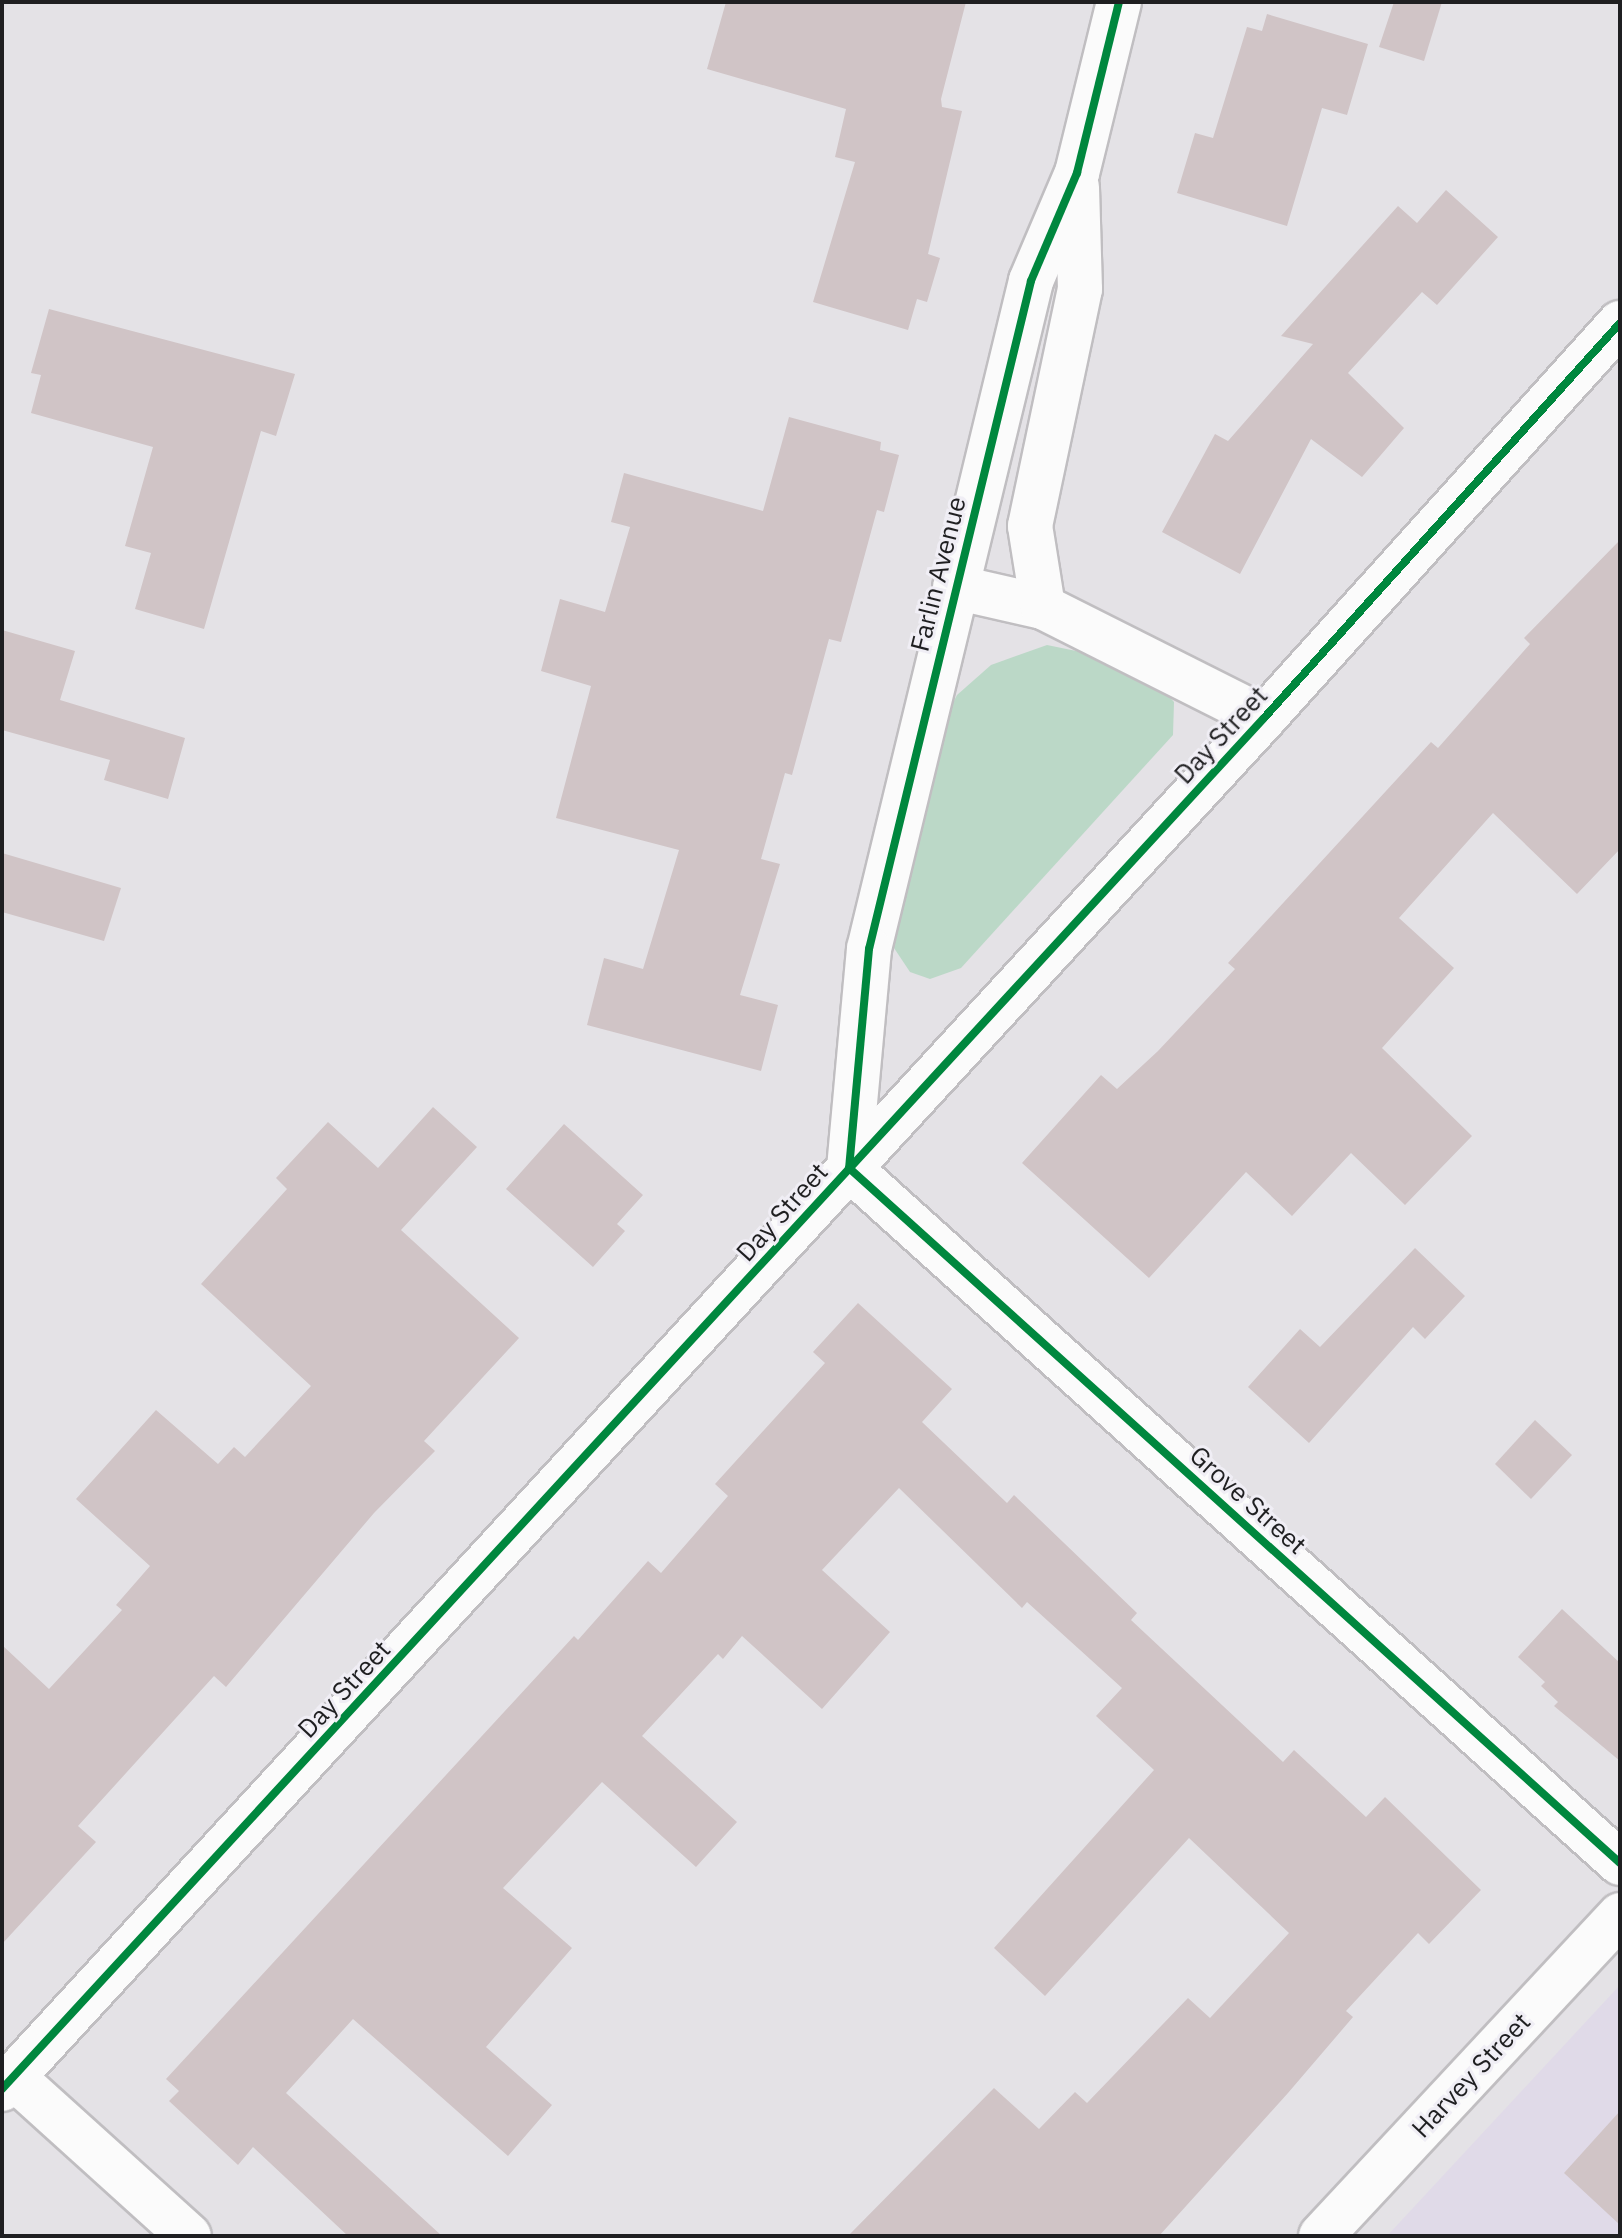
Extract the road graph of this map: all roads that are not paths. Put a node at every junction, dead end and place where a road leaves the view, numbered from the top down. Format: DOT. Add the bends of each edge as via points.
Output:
graph roads {
  1 [pos="1119,2"];
  2 [pos="1077,173"];
  3 [pos="1620,323"];
  4 [pos="955,587"];
  5 [pos="1043,607"];
  6 [pos="1264,718"];
  7 [pos="849,1168"];
  8 [pos="1620,1863"];
  9 [pos="1620,1915"];
  10 [pos="8,2083"];
  11 [pos="189,2236"];
  12 [pos="1321,2236"];
  1 -- 2 [label="street, Farlin Avenue"];
  2 -- 4 [label="street, Farlin Avenue" via="1031,281"];
  2 -- 5 [label="street, Farlin Avenue" via="1080,289 1030,526"];
  3 -- 6 [label="street, Day Street"];
  4 -- 5 [label="street"];
  4 -- 7 [label="street, Farlin Avenue" via="869,949"];
  5 -- 6 [label="street"];
  6 -- 7 [label="street, Day Street"];
  7 -- 8 [label="street, Grove Street"];
  7 -- 10 [label="street, Day Street"];
  9 -- 12 [label="street, Harvey Street"];
  10 -- 11 [label="street"];
}
